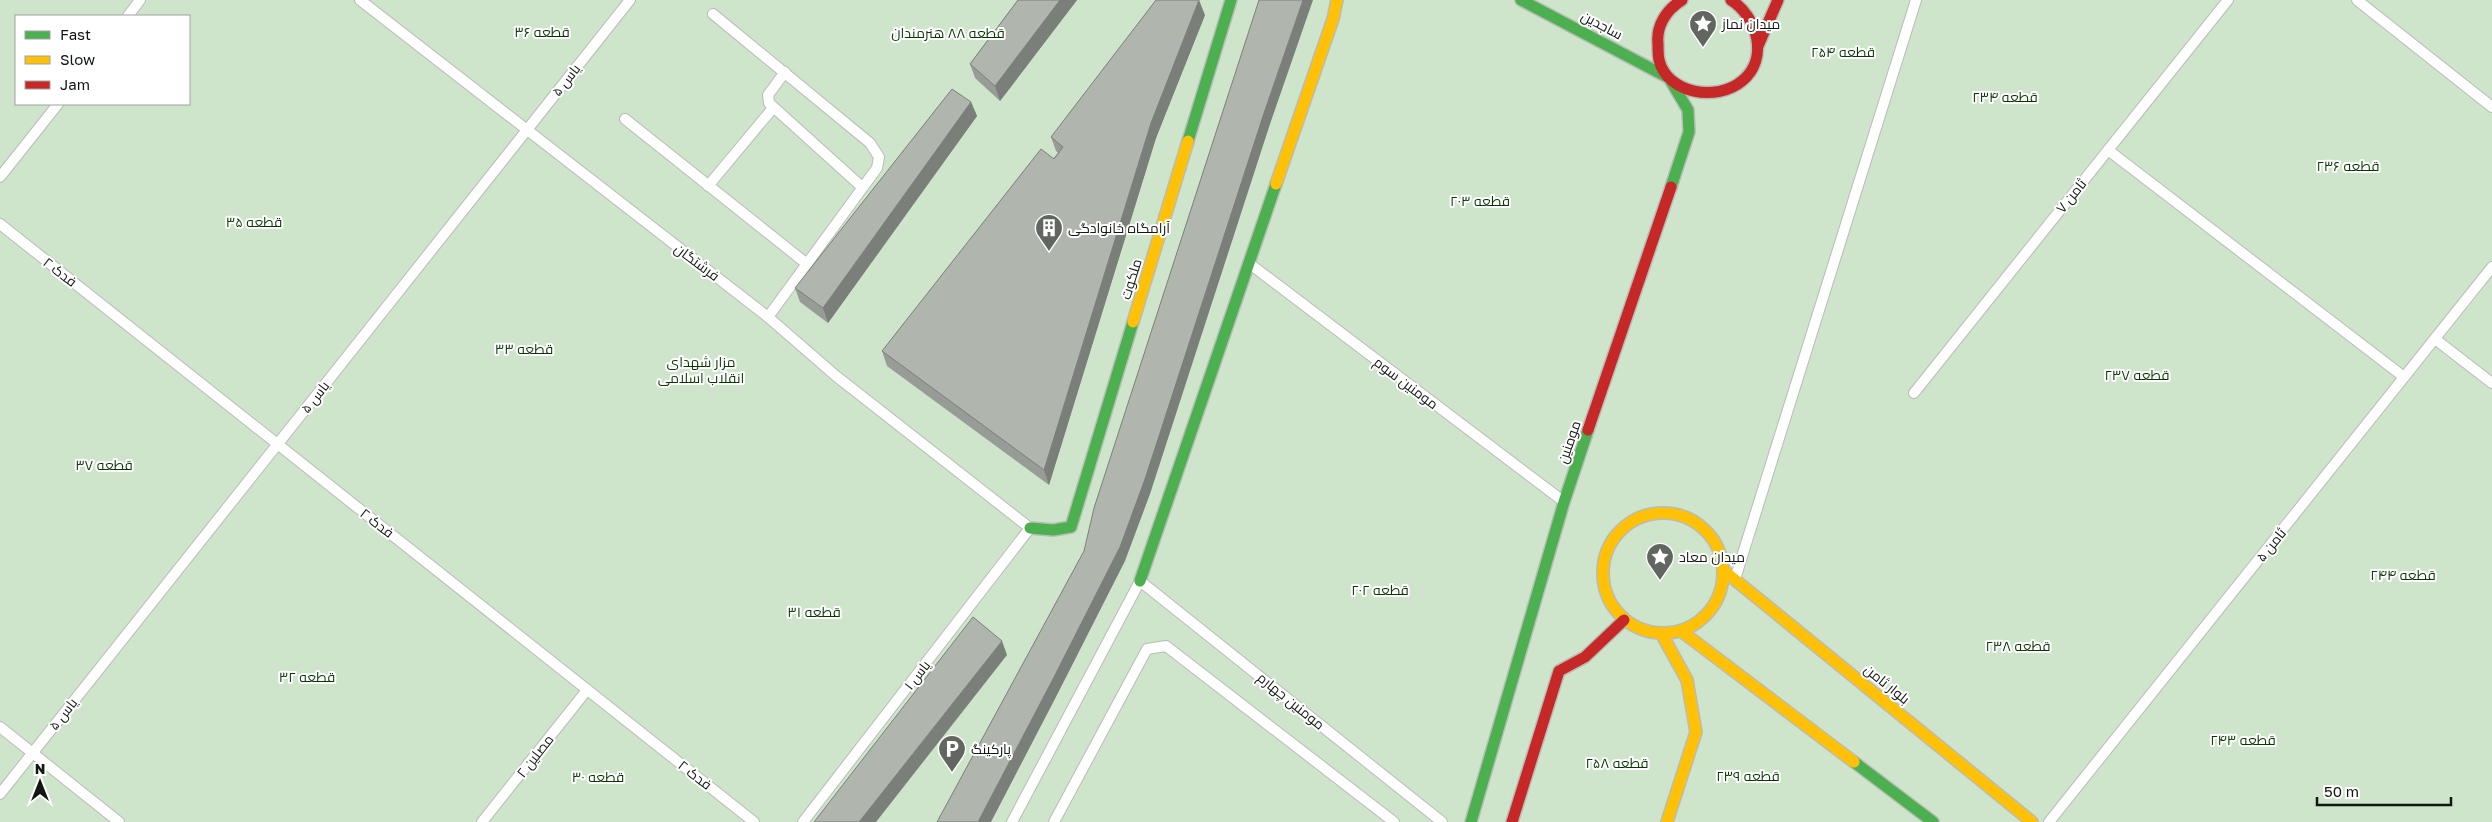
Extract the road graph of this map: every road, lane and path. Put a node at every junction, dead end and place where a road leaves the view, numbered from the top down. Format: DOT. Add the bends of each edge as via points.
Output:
graph roads {
  1 [pos="140,0"];
  2 [pos="360,0"];
  3 [pos="630,0"];
  4 [pos="1231,0"];
  5 [pos="1337,0"];
  6 [pos="1346,0"];
  7 [pos="1521,0"];
  8 [pos="1682,0"];
  9 [pos="1732,0"];
  10 [pos="1778,0"];
  11 [pos="1916,0"];
  12 [pos="2228,0"];
  13 [pos="2357,0"];
  14 [pos="713,14"];
  15 [pos="129,15"];
  16 [pos="1333,19"];
  17 [pos="1758,46"];
  18 [pos="785,72"];
  19 [pos="1669,78"];
  20 [pos="57,105"];
  21 [pos="2492,107"];
  22 [pos="772,108"];
  23 [pos="625,119"];
  24 [pos="526,131"];
  25 [pos="2108,150"];
  26 [pos="0,177"];
  27 [pos="708,186"];
  28 [pos="862,188"];
  29 [pos="0,224"];
  30 [pos="1249,263"];
  31 [pos="807,264"];
  32 [pos="2492,267"];
  33 [pos="768,317"];
  34 [pos="2435,339"];
  35 [pos="2404,377"];
  36 [pos="2492,383"];
  37 [pos="1914,393"];
  38 [pos="277,444"];
  39 [pos="1564,502"];
  40 [pos="1030,528"];
  41 [pos="1723,570"];
  42 [pos="1735,580"];
  43 [pos="1140,581"];
  44 [pos="1624,620"];
  45 [pos="1680,631"];
  46 [pos="1661,633"];
  47 [pos="587,690"];
  48 [pos="0,726"];
  49 [pos="33,753"];
  50 [pos="0,794"];
  51 [pos="119,822"];
  52 [pos="482,822"];
  53 [pos="754,822"];
  54 [pos="803,822"];
  55 [pos="1012,822"];
  56 [pos="1054,822"];
  57 [pos="1394,822"];
  58 [pos="1442,822"];
  59 [pos="1471,822"];
  60 [pos="1512,822"];
  61 [pos="1667,822"];
  62 [pos="1933,822"];
  63 [pos="2032,822"];
  64 [pos="2050,822"];
  1 -- 15 [label="lane"];
  2 -- 24 [label="lane, فرشتگان"];
  3 -- 24 [label="lane, یاس ۵"];
  4 -- 40 [label="street, ملکوت" via="1071,527 1052,530"];
  5 -- 16 [label="street"];
  6 -- 16 [label="street"];
  7 -- 19 [label="street, ساجدین"];
  8 -- 19 [label="street, مومنین" via="1665,14 1658,29 1656,46 1660,63"];
  9 -- 17 [label="street" via="1749,15 1756,30"];
  10 -- 17 [label="street"];
  11 -- 42 [label="lane"];
  12 -- 25 [label="lane, ثامن ۷"];
  13 -- 21 [label="lane"];
  14 -- 18 [label="lane"];
  16 -- 30 [label="street"];
  17 -- 19 [label="street, ساجدین" via="1751,69 1727,90 1712,94 1696,93 1681,88"];
  18 -- 22 [label="lane" via="767,98"];
  18 -- 28 [label="lane" via="874,148 880,162"];
  19 -- 39 [label="street, مومنین" via="1688,110 1689,132"];
  20 -- 26 [label="lane"];
  22 -- 27 [label="lane"];
  22 -- 28 [label="lane"];
  23 -- 27 [label="lane"];
  24 -- 33 [label="lane, فرشتگان"];
  24 -- 38 [label="lane, یاس ۵"];
  25 -- 35 [label="lane"];
  25 -- 37 [label="lane, ثامن ۷"];
  27 -- 31 [label="lane"];
  28 -- 31 [label="lane"];
  29 -- 38 [label="lane, فدک ۲"];
  30 -- 39 [label="lane, مومنین سوم"];
  30 -- 43 [label="street"];
  31 -- 33 [label="lane"];
  32 -- 34 [label="lane, ثامن ۵"];
  33 -- 40 [label="lane, فرشتگان" via="836,376"];
  34 -- 35 [label="lane, ثامن ۵"];
  34 -- 36 [label="lane"];
  35 -- 64 [label="lane, ثامن ۵"];
  38 -- 47 [label="lane, فدک ۲"];
  38 -- 49 [label="lane, یاس ۵"];
  39 -- 59 [label="street, مومنین"];
  40 -- 54 [label="lane, یاس ۱"];
  41 -- 42 [label="street, بلوار ثامن"];
  41 -- 44 [label="street" via="1719,551 1708,534 1693,521 1674,514 1655,514 1636,520 1620,532 1608,548 1603,566 1604,586 1611,604"];
  41 -- 45 [label="street" via="1721,590 1712,608 1698,622"];
  42 -- 63 [label="street, بلوار ثامن"];
  43 -- 55 [label="lane"];
  43 -- 58 [label="lane, مومنین چهارم"];
  44 -- 46 [label="street" via="1642,630"];
  44 -- 60 [label="street" via="1585,656 1559,671"];
  45 -- 46 [label="street"];
  45 -- 62 [label="street"];
  46 -- 61 [label="street" via="1687,680 1696,732"];
  47 -- 52 [label="lane, مصلین ۲"];
  47 -- 53 [label="lane, فدک ۲"];
  48 -- 49 [label="lane"];
  49 -- 50 [label="lane, یاس ۵"];
  49 -- 51 [label="lane"];
  56 -- 57 [label="lane" via="1146,649 1166,646"];
}
